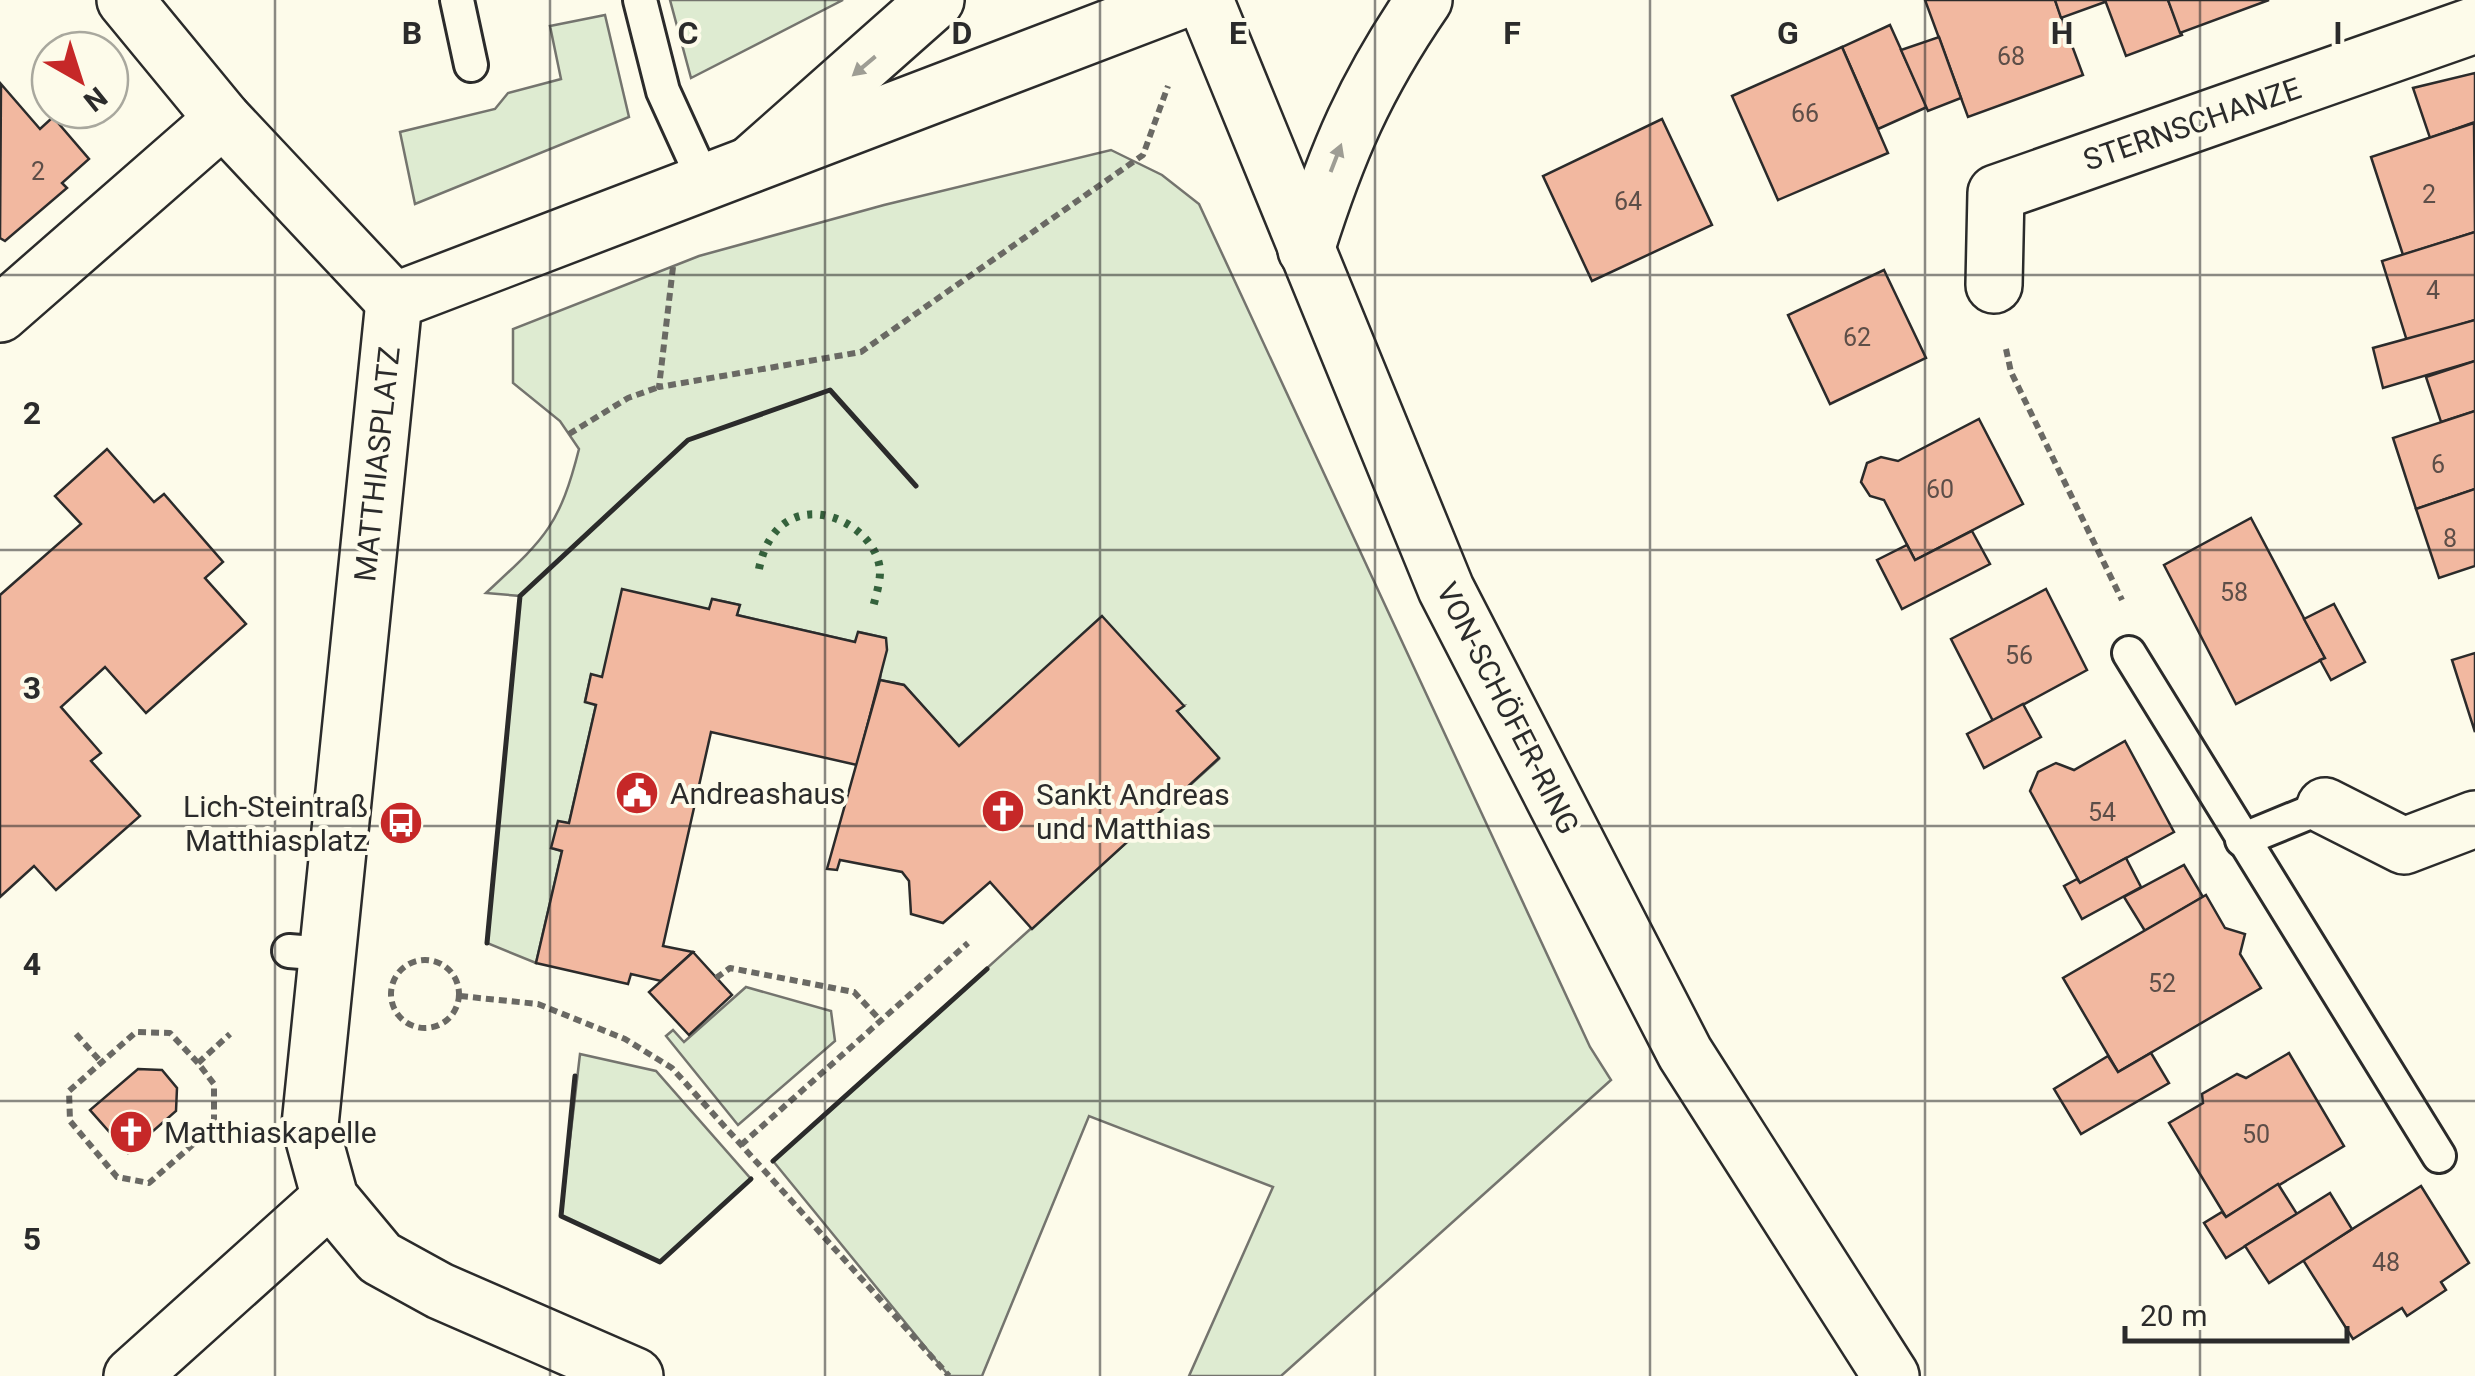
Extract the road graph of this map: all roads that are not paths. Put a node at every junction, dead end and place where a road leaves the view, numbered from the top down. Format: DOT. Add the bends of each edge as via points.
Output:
graph roads {
  1 [pos="125,0"];
  2 [pos="457,0"];
  3 [pos="640,0"];
  4 [pos="936,0"];
  5 [pos="1182,0"];
  6 [pos="1204,0"];
  7 [pos="1424,0"];
  8 [pos="2475,24"];
  9 [pos="471,65"];
  10 [pos="223,119"];
  11 [pos="714,179"];
  12 [pos="1306,250"];
  13 [pos="1994,285"];
  14 [pos="394,301"];
  15 [pos="0,314"];
  16 [pos="2129,654"];
  17 [pos="2325,806"];
  18 [pos="2475,819"];
  19 [pos="2242,840"];
  20 [pos="2439,1156"];
  21 [pos="330,1198"];
  22 [pos="132,1376"];
  23 [pos="635,1376"];
  24 [pos="1891,1376"];
  1 -- 10 [label="street"];
  2 -- 9 [label="lane"];
  3 -- 11 [label="lane" via="663,91"];
  4 -- 11 [label="street, one-way"];
  5 -- 11 [label="street"];
  6 -- 12 [label="street, VON-SCHÖFER-RING"];
  12 -- 7 [label="street, one-way" via="1337,152 1379,66"];
  8 -- 13 [label="street, STERNSCHANZE" via="1996,193"];
  10 -- 14 [label="street"];
  10 -- 15 [label="street"];
  11 -- 14 [label="street"];
  12 -- 24 [label="street, VON-SCHÖFER-RING" via="1429,554 1685,1053"];
  14 -- 21 [label="street, MATTHIASPLATZ" via="308,953 310,1125"];
  16 -- 19 [label="lane"];
  17 -- 18 [label="street" via="2404,846"];
  17 -- 19 [label="lane"];
  19 -- 20 [label="lane"];
  21 -- 22 [label="street"];
  21 -- 23 [label="street" via="380,1258"];
}
